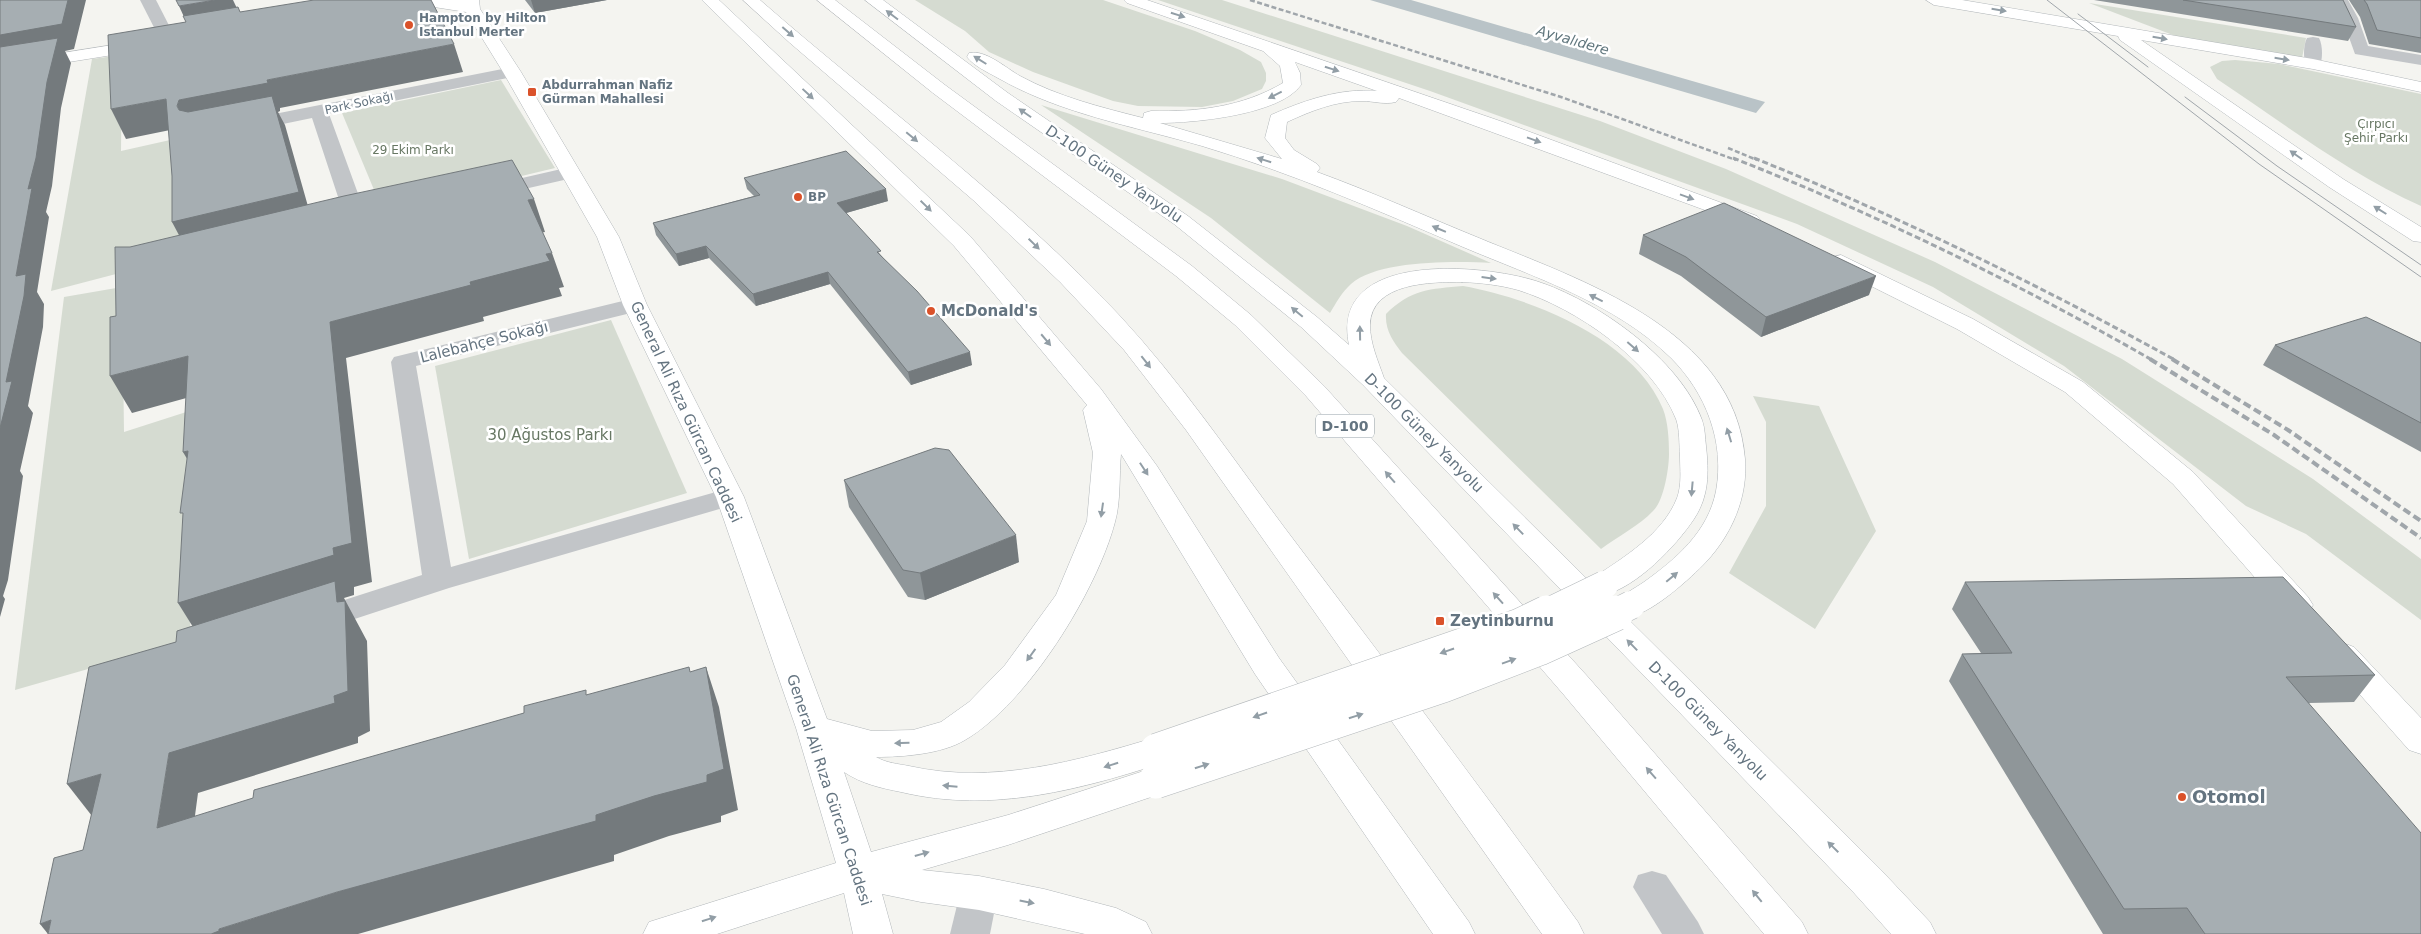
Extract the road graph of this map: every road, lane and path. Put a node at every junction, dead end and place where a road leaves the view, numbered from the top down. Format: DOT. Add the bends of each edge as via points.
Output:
graph roads {
  1 [pos="148,0"];
  2 [pos="411,0"];
  3 [pos="710,0"];
  4 [pos="751,0"];
  5 [pos="825,0"];
  6 [pos="873,0"];
  7 [pos="1132,0"];
  8 [pos="1934,0"];
  9 [pos="2010,0"];
  10 [pos="2340,0"];
  11 [pos="472,4"];
  12 [pos="912,29"];
  13 [pos="2114,30"];
  14 [pos="188,38"];
  15 [pos="169,41"];
  16 [pos="2313,42"];
  17 [pos="1270,49"];
  18 [pos="2234,51"];
  19 [pos="2421,60"];
  20 [pos="2314,64"];
  21 [pos="0,68"];
  22 [pos="512,72"];
  23 [pos="2187,78"];
  24 [pos="2421,87"];
  25 [pos="319,111"];
  26 [pos="1099,114"];
  27 [pos="1496,126"];
  28 [pos="231,128"];
  29 [pos="570,173"];
  30 [pos="1343,188"];
  31 [pos="473,195"];
  32 [pos="358,221"];
  33 [pos="1767,228"];
  34 [pos="2421,236"];
  35 [pos="1821,252"];
  36 [pos="635,305"];
  37 [pos="1372,380"];
  38 [pos="1092,394"];
  39 [pos="730,497"];
  40 [pos="438,581"];
  41 [pos="289,630"];
  42 [pos="813,728"];
  43 [pos="2421,741"];
  44 [pos="1156,766"];
  45 [pos="858,872"];
  46 [pos="1867,881"];
  47 [pos="1652,887"];
  48 [pos="979,893"];
  49 [pos="663,934"];
  50 [pos="874,934"];
  51 [pos="970,934"];
  52 [pos="1132,934"];
  53 [pos="1455,934"];
  54 [pos="1564,934"];
  55 [pos="1684,934"];
  56 [pos="1788,934"];
  57 [pos="1916,934"];
  58 [pos="1930,934"];
  1 -- 15 [label="street"];
  2 -- 11 [label="main road" via="385,6 439,1"];
  3 -- 38 [label="main road, one-way" via="962,241"];
  4 -- 54 [label="main road, one-way" via="1012,222 1112,322 1178,404 1389,688"];
  56 -- 5 [label="main road, D-100, one-way" via="1576,686 1315,391 1243,320 1184,271 938,89"];
  12 -- 6 [label="main road, D-100 Güney Yanyolu, one-way"];
  7 -- 17 [label="main road, one-way"];
  8 -- 13 [label="main road, one-way"];
  9 -- 13 [label="main road" via="2090,18"];
  10 -- 19 [label="street" via="2361,50"];
  11 -- 22 [label="main road, General Ali Rıza Gürcan Caddesi"];
  26 -- 12 [label="main road, one-way" via="1042,94 1003,75 946,40"];
  37 -- 12 [label="main road, D-100 Güney Yanyolu, one-way" via="1309,322 1181,220 1002,98"];
  13 -- 18 [label="main road, one-way"];
  13 -- 23 [label="main road"];
  14 -- 15 [label="main road"];
  15 -- 21 [label="main road"];
  16 -- 20 [label="street"];
  17 -- 26 [label="main road, one-way" via="1288,63 1293,74 1292,85 1263,101 1210,115 1163,118"];
  17 -- 27 [label="main road, one-way"];
  18 -- 20 [label="main road, one-way"];
  18 -- 23 [label="main road" via="2189,55 2180,61"];
  20 -- 24 [label="main road"];
  22 -- 25 [label="street, Park Sokağı"];
  22 -- 29 [label="main road, General Ali Rıza Gürcan Caddesi"];
  34 -- 23 [label="main road, one-way" via="2336,183"];
  25 -- 28 [label="street"];
  25 -- 32 [label="street, Park Sokağı"];
  30 -- 26 [label="main road, one-way" via="1235,151"];
  27 -- 30 [label="main road" via="1380,96 1338,96 1278,119 1275,138 1287,154"];
  27 -- 33 [label="main road, one-way"];
  29 -- 31 [label="street"];
  29 -- 36 [label="main road, General Ali Rıza Gürcan Caddesi" via="608,236"];
  44 -- 30 [label="main road, one-way, bridge" via="1374,710 1584,631 1666,583 1708,542 1725,510 1732,477 1732,445 1723,417 1710,390 1666,341 1612,306 1565,282"];
  35 -- 43 [label="main road" via="1965,324 2074,387 2182,478"];
  36 -- 39 [label="main road, General Ali Rıza Gürcan Caddesi"];
  36 -- 40 [label="street, Lalebahçe Sokağı" via="402,362"];
  37 -- 44 [label="main road, one-way, bridge" via="1358,337 1361,310 1374,295 1393,283 1438,275 1503,280 1535,289 1606,324 1658,370 1675,391 1690,421 1694,459 1692,497 1670,532 1643,558 1604,585 1520,626"];
  46 -- 37 [label="main road, D-100 Güney Yanyolu, one-way"];
  38 -- 42 [label="main road, one-way" via="1107,453 1101,521 1070,598 1017,674 981,711 952,732 913,742 872,744"];
  38 -- 53 [label="main road, one-way" via="1143,466 1267,666"];
  39 -- 40 [label="street"];
  39 -- 42 [label="main road, General Ali Rıza Gürcan Caddesi"];
  40 -- 41 [label="street"];
  44 -- 42 [label="main road, one-way" via="1103,767 1028,783 962,787 916,784 869,770"];
  42 -- 45 [label="main road, General Ali Rıza Gürcan Caddesi"];
  45 -- 44 [label="main road, one-way" via="1008,830"];
  45 -- 48 [label="main road" via="921,886"];
  49 -- 45 [label="main road, one-way"];
  45 -- 50 [label="main road, General Ali Rıza Gürcan Caddesi"];
  46 -- 57 [label="main road, D-100 Güney Yanyolu"];
  46 -- 58 [label="main road"];
  47 -- 55 [label="street"];
  48 -- 51 [label="street"];
  48 -- 52 [label="main road, one-way" via="1044,906 1116,926"];
}
